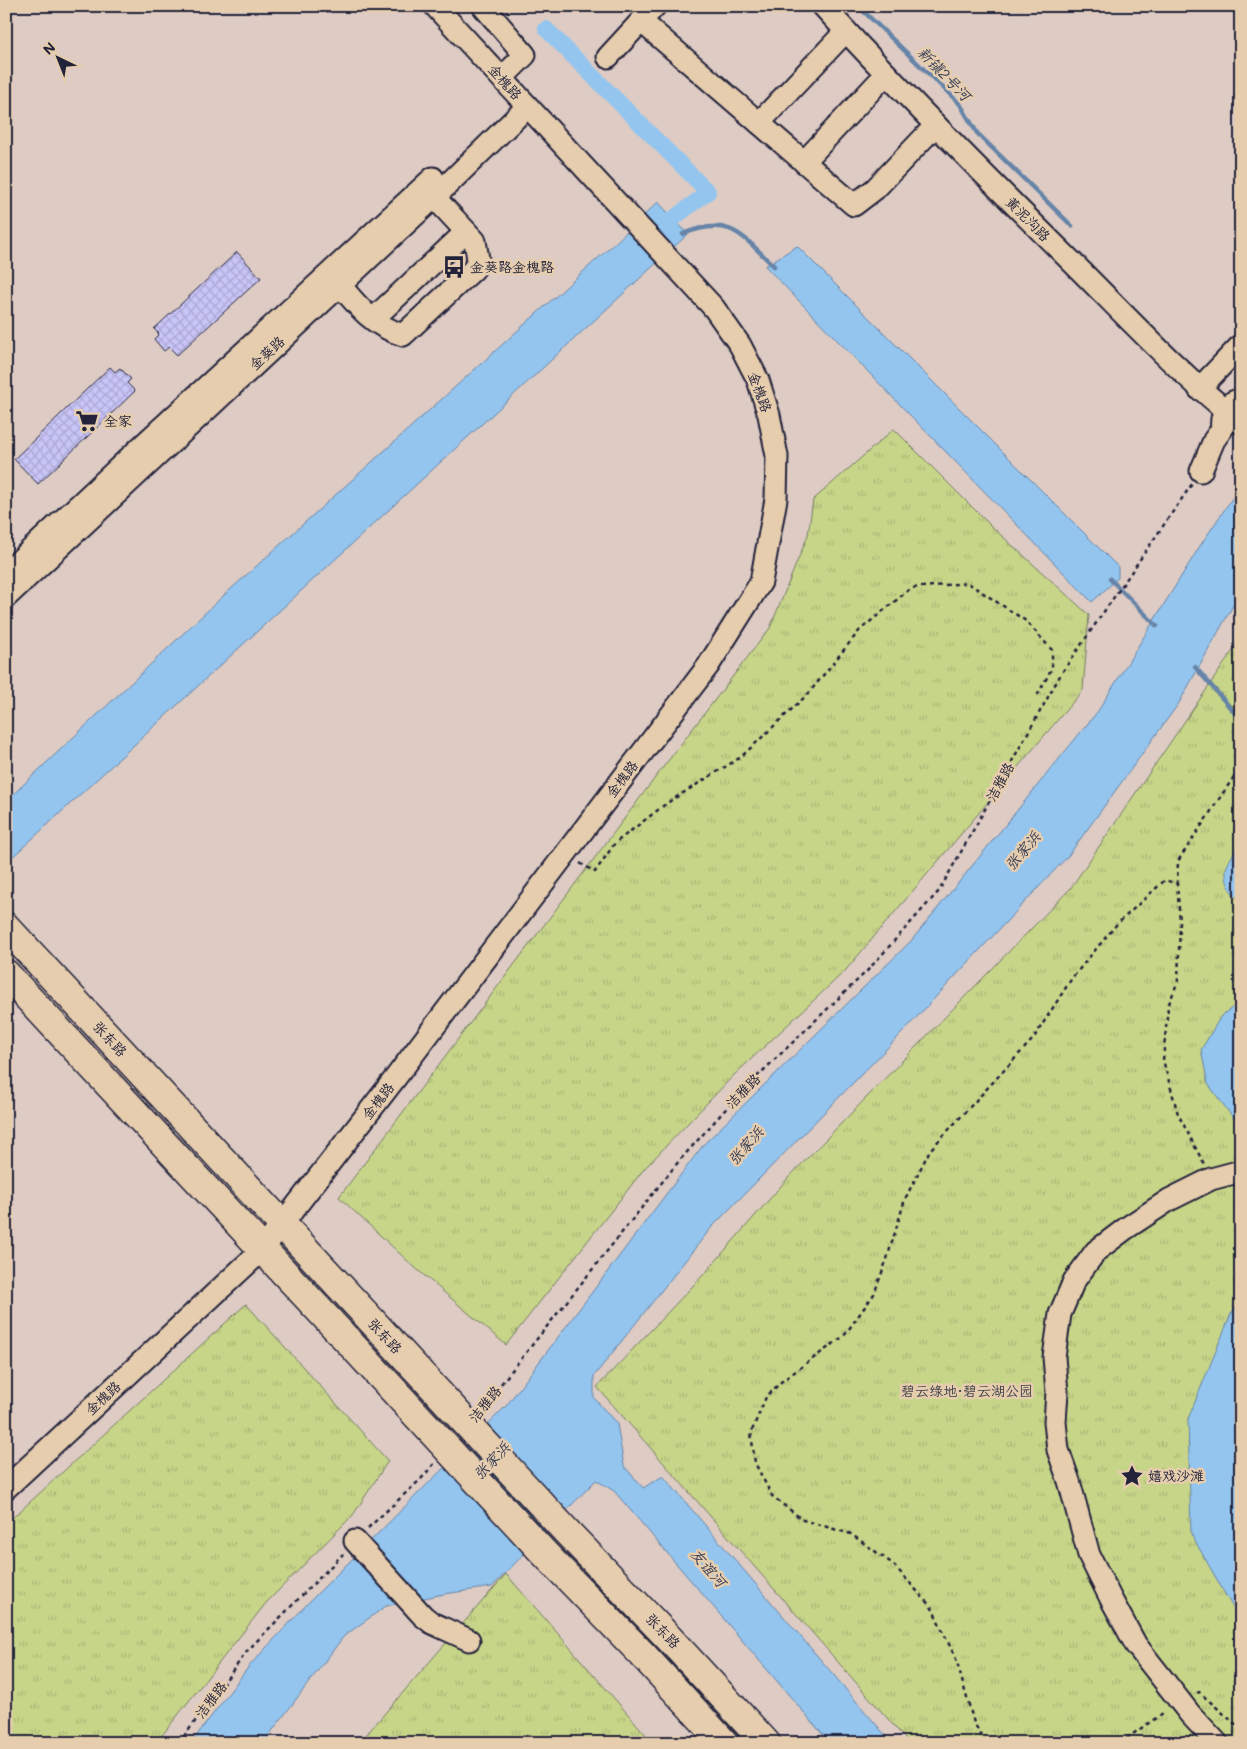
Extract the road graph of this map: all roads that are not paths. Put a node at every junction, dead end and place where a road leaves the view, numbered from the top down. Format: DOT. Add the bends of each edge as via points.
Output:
graph roads {
  1 [pos="435,6"];
  2 [pos="482,6"];
  3 [pos="823,6"];
  4 [pos="648,14"];
  5 [pos="846,31"];
  6 [pos="608,57"];
  7 [pos="886,74"];
  8 [pos="502,78"];
  9 [pos="524,103"];
  10 [pos="759,123"];
  11 [pos="936,125"];
  12 [pos="804,162"];
  13 [pos="434,197"];
  14 [pos="466,232"];
  15 [pos="340,285"];
  16 [pos="373,319"];
  17 [pos="1241,345"];
  18 [pos="1199,388"];
  19 [pos="1235,411"];
  20 [pos="1201,471"];
  21 [pos="6,573"];
  22 [pos="6,597"];
  23 [pos="6,928"];
  24 [pos="6,974"];
  25 [pos="1241,1171"];
  26 [pos="282,1225"];
  27 [pos="262,1250"];
  28 [pos="6,1488"];
  29 [pos="359,1545"];
  30 [pos="469,1640"];
  31 [pos="724,1743"];
  32 [pos="766,1743"];
  33 [pos="1217,1743"];
  1 -- 8 [label="street, 金槐路"];
  2 -- 8 [label="street" via="524,55"];
  3 -- 5 [label="street, 黄泥沟路"];
  4 -- 6 [label="street"];
  4 -- 10 [label="street"];
  5 -- 7 [label="street, 黄泥沟路"];
  5 -- 10 [label="street"];
  7 -- 11 [label="street, 黄泥沟路"];
  7 -- 12 [label="street"];
  8 -- 9 [label="street, 金槐路"];
  9 -- 13 [label="street, 金葵路"];
  9 -- 21 [label="street, 金葵路" via="171,419"];
  9 -- 26 [label="street, 金槐路" via="714,308 758,380 777,456 776,499 762,582 708,666"];
  10 -- 12 [label="street"];
  11 -- 12 [label="street" via="875,189 854,205"];
  11 -- 18 [label="street, 黄泥沟路"];
  13 -- 14 [label="street"];
  13 -- 15 [label="street, 金葵路"];
  14 -- 16 [label="street"];
  14 -- 16 [label="street" via="475,241 478,259 474,269 403,335 388,330"];
  15 -- 16 [label="street"];
  15 -- 22 [label="street, 金葵路"];
  17 -- 18 [label="street"];
  18 -- 19 [label="street, 黄泥沟路"];
  19 -- 20 [label="street" via="1221,419 1222,429"];
  23 -- 26 [label="main road, 张东路"];
  24 -- 27 [label="main road"];
  25 -- 33 [label="street" via="1212,1179 1169,1200 1096,1251 1074,1281 1060,1314 1054,1357 1058,1450 1089,1555 1136,1645"];
  26 -- 27 [label="street, 金槐路"];
  26 -- 32 [label="main road, 张东路, bridge"];
  27 -- 28 [label="street, 金槐路"];
  27 -- 31 [label="main road, bridge"];
  29 -- 30 [label="street" via="423,1616"];
}
